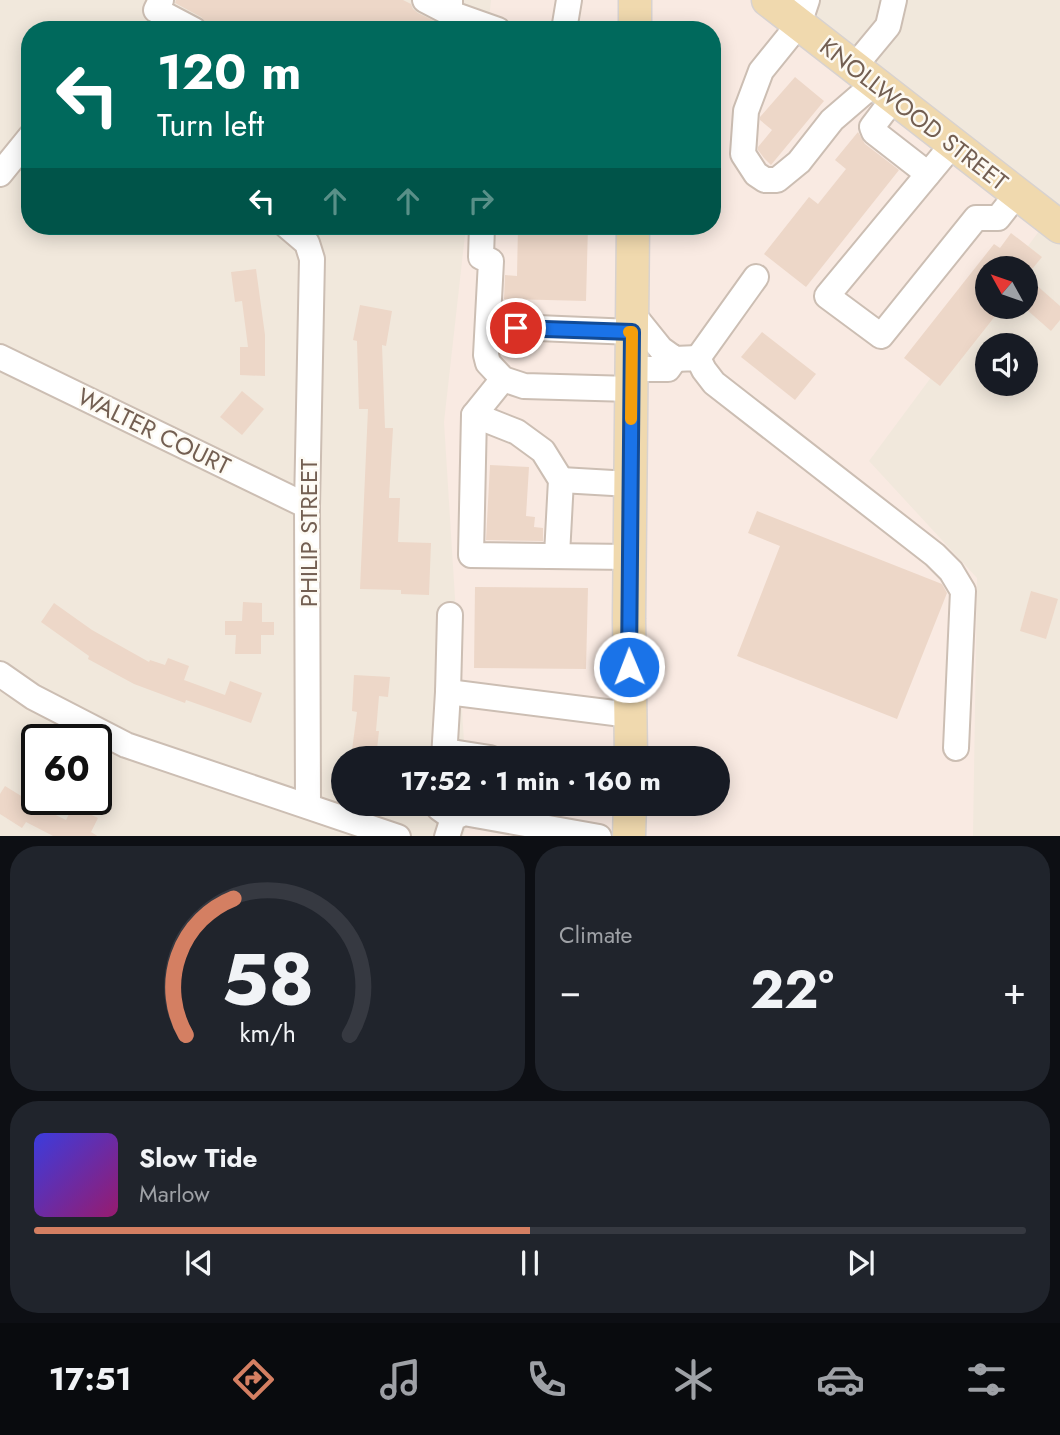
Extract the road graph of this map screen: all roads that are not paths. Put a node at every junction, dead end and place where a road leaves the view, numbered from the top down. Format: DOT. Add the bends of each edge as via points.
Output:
graph roads {
  1 [pos="161,0"];
  2 [pos="425,0"];
  3 [pos="569,0"];
  4 [pos="635,0"];
  5 [pos="768,0"];
  6 [pos="894,0"];
  7 [pos="450,6"];
  8 [pos="803,12"];
  9 [pos="177,21"];
  10 [pos="480,21"];
  11 [pos="566,21"];
  12 [pos="635,21"];
  13 [pos="874,83"];
  14 [pos="953,144"];
  15 [pos="21,148"];
  16 [pos="0,174"];
  17 [pos="928,174"];
  18 [pos="1017,194"];
  19 [pos="1060,227"];
  20 [pos="298,235"];
  21 [pos="482,235"];
  22 [pos="633,235"];
  23 [pos="756,277"];
  24 [pos="632,323"];
  25 [pos="488,327"];
  26 [pos="0,357"];
  27 [pos="687,358"];
  28 [pos="503,379"];
  29 [pos="631,379"];
  30 [pos="474,415"];
  31 [pos="561,480"];
  32 [pos="630,484"];
  33 [pos="307,506"];
  34 [pos="556,555"];
  35 [pos="629,557"];
  36 [pos="450,615"];
  37 [pos="0,674"];
  38 [pos="448,692"];
  39 [pos="630,715"];
  40 [pos="445,746"];
  41 [pos="631,746"];
  42 [pos="956,748"];
  43 [pos="308,806"];
  44 [pos="630,816"];
  45 [pos="446,819"];
  46 [pos="398,836"];
  47 [pos="599,836"];
  48 [pos="629,836"];
  1 -- 9 [label="street" via="156,10"];
  2 -- 7 [label="street"];
  3 -- 11 [label="street"];
  4 -- 12 [label="main road"];
  5 -- 8 [label="main road, KNOLLWOOD STREET"];
  6 -- 13 [label="street"];
  7 -- 10 [label="street"];
  8 -- 13 [label="main road, KNOLLWOOD STREET"];
  8 -- 13 [label="street" via="761,71 746,111 743,154 755,174 777,180 799,162 832,120"];
  13 -- 14 [label="main road, KNOLLWOOD STREET"];
  13 -- 17 [label="street" via="874,132"];
  14 -- 17 [label="street"];
  14 -- 18 [label="main road, KNOLLWOOD STREET"];
  15 -- 16 [label="street"];
  17 -- 18 [label="street" via="827,296 881,336 976,218 998,218"];
  18 -- 19 [label="main road, KNOLLWOOD STREET"];
  20 -- 33 [label="street, PHILIP STREET" via="307,243 312,260"];
  21 -- 25 [label="street" via="481,257 491,261"];
  22 -- 24 [label="main road"];
  23 -- 27 [label="street"];
  24 -- 25 [label="street"];
  24 -- 27 [label="street" via="662,349"];
  24 -- 29 [label="main road"];
  25 -- 28 [label="street" via="488,363"];
  26 -- 33 [label="street, WALTER COURT"];
  27 -- 29 [label="street" via="668,369"];
  27 -- 42 [label="street" via="951,571 963,591"];
  28 -- 29 [label="street" via="523,386"];
  28 -- 30 [label="street"];
  29 -- 32 [label="main road"];
  30 -- 31 [label="street" via="517,432 543,451"];
  30 -- 34 [label="street" via="471,555"];
  31 -- 32 [label="street"];
  31 -- 34 [label="street"];
  32 -- 35 [label="main road"];
  33 -- 43 [label="street, PHILIP STREET"];
  34 -- 35 [label="street"];
  35 -- 39 [label="main road"];
  36 -- 38 [label="street"];
  37 -- 43 [label="street" via="33,697 125,745"];
  38 -- 39 [label="street"];
  38 -- 40 [label="street"];
  39 -- 41 [label="main road"];
  43 -- 46 [label="street"];
  44 -- 48 [label="main road"];
  45 -- 47 [label="street" via="464,813"];
}
